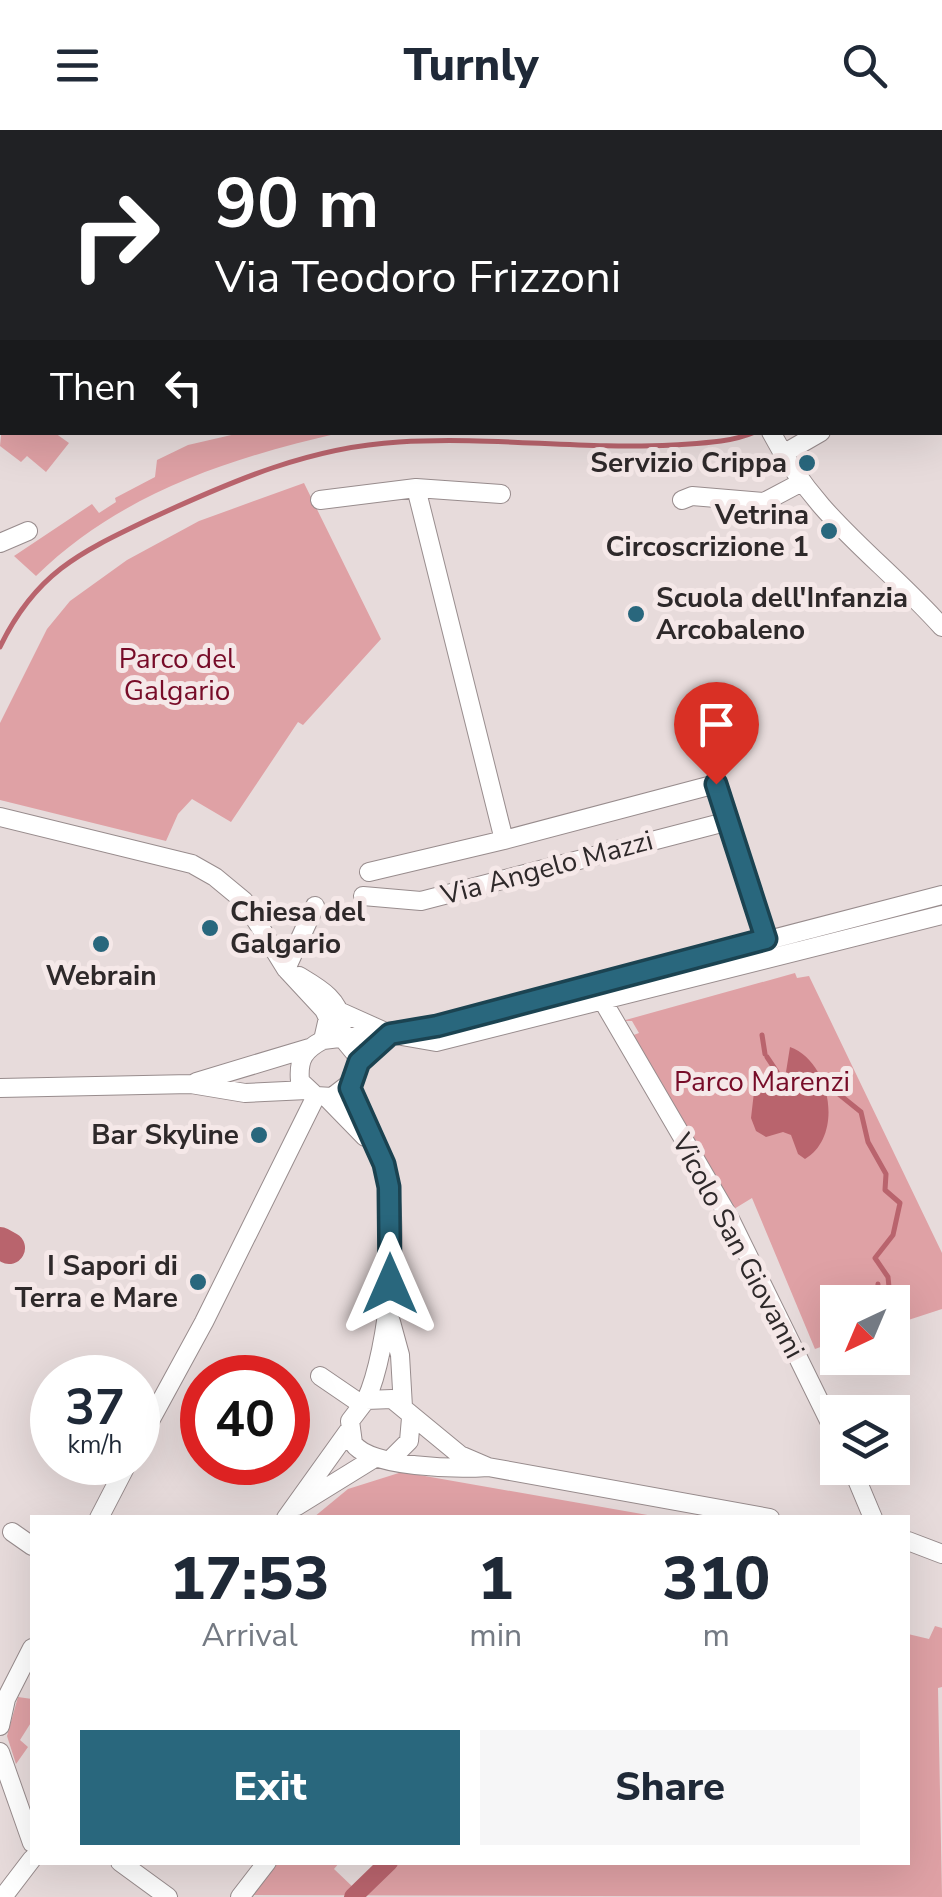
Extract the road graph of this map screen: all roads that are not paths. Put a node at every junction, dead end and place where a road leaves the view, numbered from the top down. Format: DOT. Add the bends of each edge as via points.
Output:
graph roads {
  1 [pos="811,435"];
  2 [pos="778,444"];
  3 [pos="800,483"];
  4 [pos="416,488"];
  5 [pos="501,494"];
  6 [pos="320,500"];
  7 [pos="682,500"];
  8 [pos="28,531"];
  9 [pos="0,543"];
  10 [pos="942,626"];
  11 [pos="0,817"];
  12 [pos="729,821"];
  13 [pos="504,840"];
  14 [pos="369,872"];
  15 [pos="942,884"];
  16 [pos="942,895"];
  17 [pos="363,896"];
  18 [pos="315,906"];
  19 [pos="942,916"];
  20 [pos="765,934"];
  21 [pos="286,969"];
  22 [pos="604,1003"];
  23 [pos="342,1012"];
  24 [pos="390,1034"];
  25 [pos="344,1040"];
  26 [pos="316,1044"];
  27 [pos="359,1062"];
  28 [pos="191,1084"];
  29 [pos="0,1088"];
  30 [pos="350,1088"];
  31 [pos="317,1095"];
  32 [pos="375,1148"];
  33 [pos="390,1317"];
  34 [pos="320,1376"];
  35 [pos="364,1402"];
  36 [pos="160,1403"];
  37 [pos="820,1403"];
  38 [pos="407,1412"];
  39 [pos="349,1430"];
  40 [pos="382,1459"];
  41 [pos="488,1467"];
  42 [pos="116,1485"];
  43 [pos="859,1485"];
  44 [pos="289,1513"];
  45 [pos="101,1515"];
  46 [pos="753,1515"];
  47 [pos="872,1515"];
  48 [pos="12,1532"];
  49 [pos="910,1542"];
  50 [pos="30,1545"];
  51 [pos="942,1554"];
  52 [pos="30,1651"];
  53 [pos="3,1696"];
  54 [pos="0,1726"];
  55 [pos="0,1752"];
  56 [pos="30,1837"];
  57 [pos="30,1862"];
  58 [pos="124,1865"];
  59 [pos="265,1865"];
  60 [pos="2,1897"];
  61 [pos="168,1897"];
  62 [pos="240,1897"];
  1 -- 2 [label="street"];
  2 -- 3 [label="street"];
  3 -- 7 [label="street" via="764,502"];
  3 -- 10 [label="street"];
  4 -- 5 [label="street"];
  4 -- 6 [label="street"];
  4 -- 13 [label="street, Via Angelo Mazzi"];
  8 -- 9 [label="street"];
  11 -- 21 [label="street" via="192,864 236,890"];
  12 -- 13 [label="street, Via Angelo Mazzi" via="716,784"];
  12 -- 17 [label="street, Via Angelo Mazzi" via="421,901"];
  12 -- 20 [label="street, Via Angelo Mazzi"];
  13 -- 14 [label="street, Via Angelo Mazzi"];
  15 -- 20 [label="street"];
  16 -- 20 [label="street"];
  18 -- 21 [label="street"];
  19 -- 22 [label="street"];
  20 -- 24 [label="street"];
  21 -- 23 [label="street" via="322,990"];
  21 -- 26 [label="street" via="328,1018"];
  22 -- 24 [label="street" via="436,1042"];
  22 -- 37 [label="street, Vicolo San Giovanni" via="728,1217"];
  23 -- 24 [label="street"];
  23 -- 25 [label="street"];
  24 -- 25 [label="street"];
  24 -- 27 [label="street"];
  25 -- 26 [label="street"];
  25 -- 27 [label="street"];
  26 -- 28 [label="street"];
  26 -- 31 [label="street" via="299,1069"];
  27 -- 30 [label="street"];
  28 -- 29 [label="street"];
  28 -- 31 [label="street"];
  30 -- 31 [label="street"];
  30 -- 32 [label="street"];
  31 -- 32 [label="street"];
  31 -- 36 [label="street"];
  32 -- 33 [label="street" via="389,1187"];
  33 -- 35 [label="street"];
  33 -- 38 [label="street"];
  34 -- 35 [label="street"];
  35 -- 38 [label="street" via="386,1398"];
  35 -- 39 [label="street"];
  38 -- 40 [label="street" via="409,1442"];
  38 -- 41 [label="street" via="460,1455"];
  39 -- 40 [label="street" via="356,1449"];
  39 -- 44 [label="street"];
  40 -- 41 [label="street"];
  40 -- 44 [label="street"];
  41 -- 46 [label="street"];
  42 -- 45 [label="street"];
  43 -- 47 [label="street"];
  48 -- 50 [label="street"];
  49 -- 51 [label="street"];
  52 -- 53 [label="street"];
  53 -- 54 [label="street"];
  55 -- 56 [label="street"];
  57 -- 60 [label="street"];
  58 -- 61 [label="street"];
  59 -- 62 [label="street"];
}
